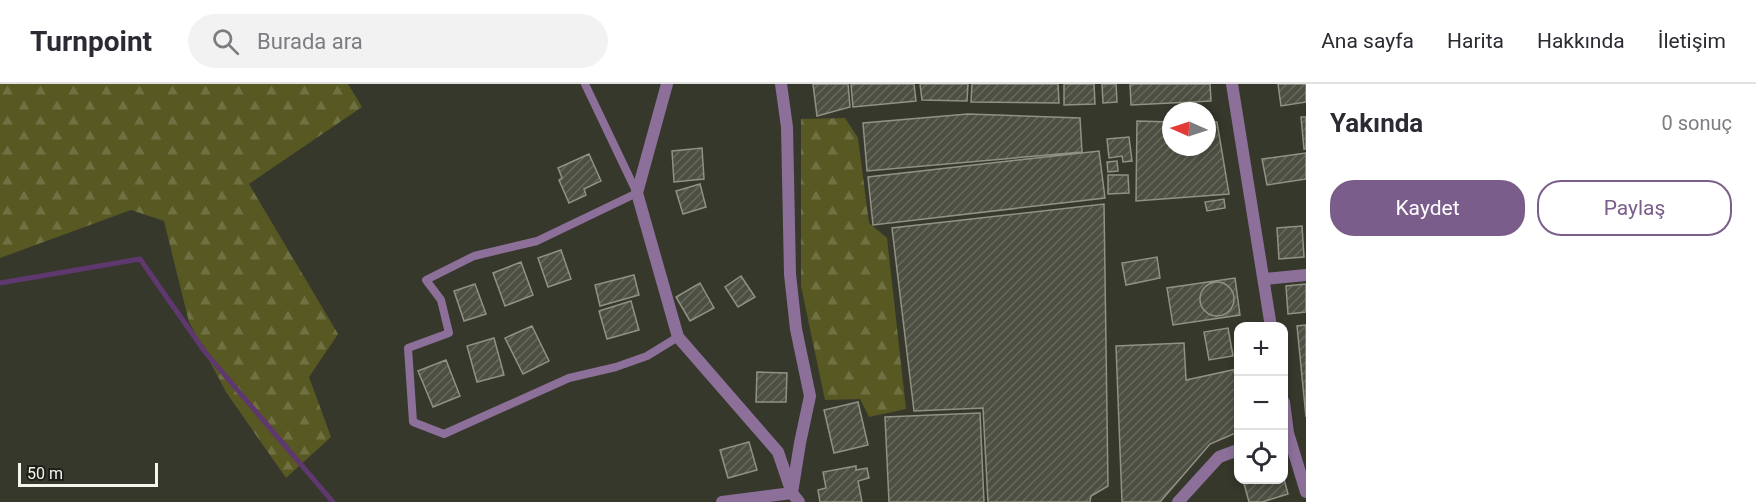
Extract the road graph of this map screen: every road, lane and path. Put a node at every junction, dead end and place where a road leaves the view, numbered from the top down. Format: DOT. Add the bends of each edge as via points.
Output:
graph roads {
  1 [pos="585,84"];
  2 [pos="667,84"];
  3 [pos="781,84"];
  4 [pos="1232,84"];
  5 [pos="637,193"];
  6 [pos="1306,275"];
  7 [pos="1264,279"];
  8 [pos="1270,322"];
  9 [pos="678,337"];
  10 [pos="1288,440"];
  11 [pos="1234,452"];
  12 [pos="1306,492"];
  13 [pos="795,497"];
  14 [pos="722,502"];
  15 [pos="1178,502"];
  1 -- 5 [label="lane"];
  2 -- 5 [label="street"];
  3 -- 13 [label="street" via="787,127 790,274 810,396 800,442"];
  4 -- 7 [label="street"];
  5 -- 9 [label="street"];
  5 -- 9 [label="lane" via="537,241 474,256 426,280 441,300 449,333 408,348 413,422 444,434 569,378 647,356"];
  6 -- 7 [label="street"];
  7 -- 8 [label="street"];
  9 -- 13 [label="street" via="778,452"];
  10 -- 12 [label="street"];
  11 -- 15 [label="street" via="1219,457"];
  13 -- 14 [label="street"];
}
